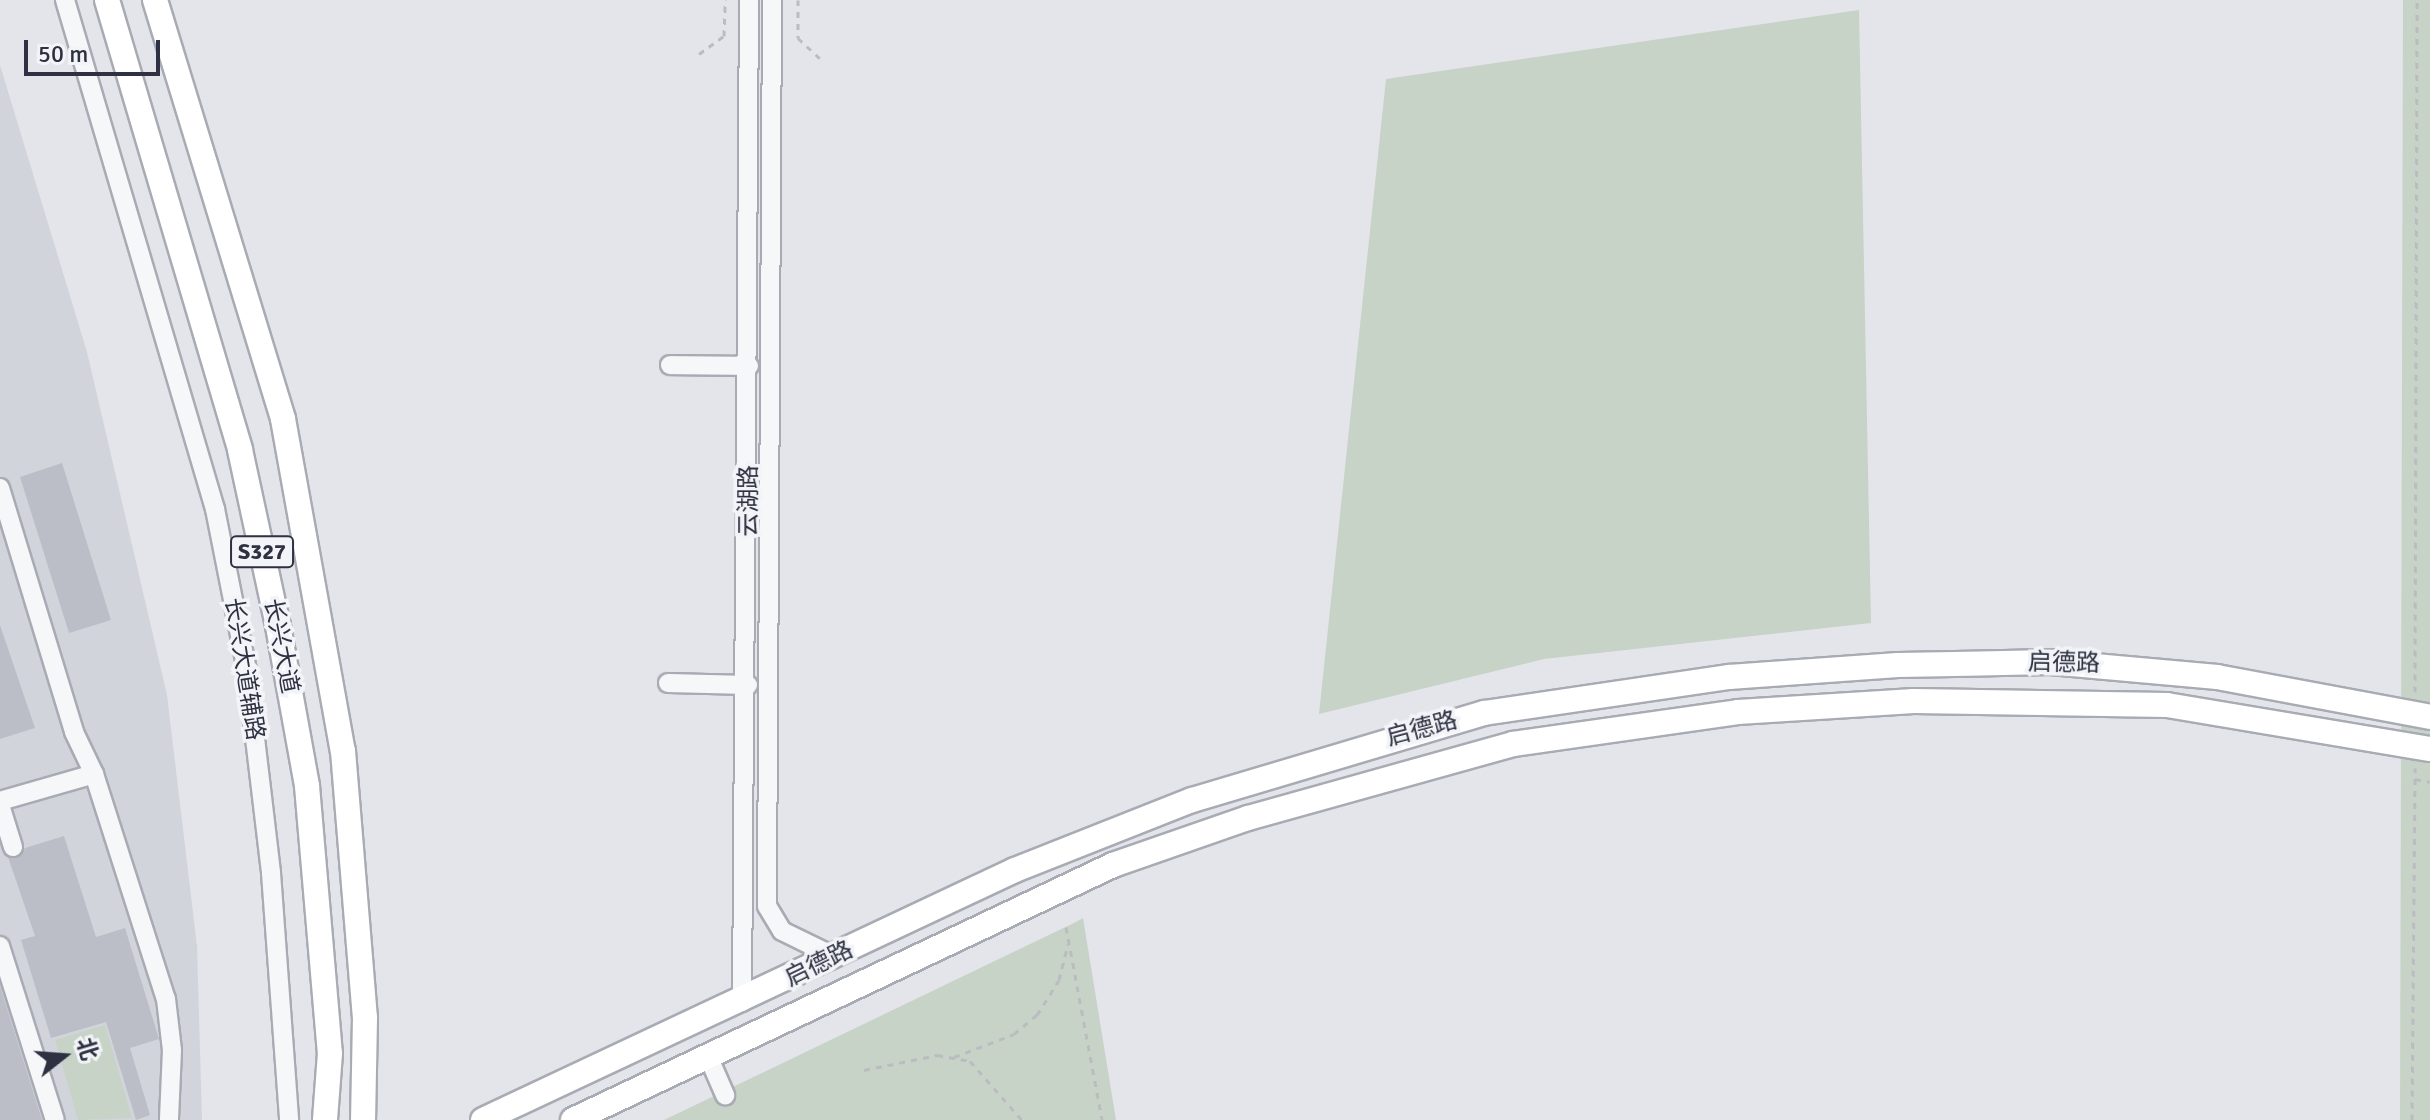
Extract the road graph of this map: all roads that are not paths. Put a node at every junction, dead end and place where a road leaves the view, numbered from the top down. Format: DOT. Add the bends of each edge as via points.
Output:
graph roads {
  1 [pos="65,0"];
  2 [pos="107,0"];
  3 [pos="155,0"];
  4 [pos="749,0"];
  5 [pos="772,0"];
  6 [pos="670,365"];
  7 [pos="749,366"];
  8 [pos="0,488"];
  9 [pos="2226,678"];
  10 [pos="668,683"];
  11 [pos="748,685"];
  12 [pos="2222,711"];
  13 [pos="2422,716"];
  14 [pos="2422,747"];
  15 [pos="94,774"];
  16 [pos="0,803"];
  17 [pos="13,847"];
  18 [pos="0,946"];
  19 [pos="835,957"];
  20 [pos="742,1002"];
  21 [pos="708,1056"];
  22 [pos="725,1095"];
  23 [pos="55,1120"];
  24 [pos="169,1120"];
  25 [pos="289,1120"];
  26 [pos="325,1120"];
  27 [pos="363,1120"];
  28 [pos="483,1120"];
  29 [pos="573,1120"];
  1 -- 25 [label="street, 长兴大道辅路" via="215,509 247,671 271,873"];
  2 -- 26 [label="main road, 长兴大道 / S327" via="240,450 278,626 307,786 330,1053"];
  3 -- 27 [label="main road, 长兴大道 / S327" via="283,419 343,751 365,1018"];
  4 -- 7 [label="street, 云湖路"];
  5 -- 19 [label="street, 云湖路" via="767,906 782,931"];
  6 -- 7 [label="street"];
  7 -- 11 [label="street, 云湖路"];
  8 -- 15 [label="street" via="74,732"];
  9 -- 12 [label="main road"];
  9 -- 13 [label="main road, 启德路"];
  9 -- 19 [label="main road, 启德路" via="2050,662 1898,665 1729,677 1484,713 1192,800 1015,870"];
  10 -- 11 [label="street"];
  11 -- 20 [label="street, 云湖路"];
  12 -- 14 [label="main road, 启德路"];
  12 -- 21 [label="main road, 启德路" via="2167,705 1914,701 1738,712 1513,744 1248,818 1113,865"];
  15 -- 16 [label="street"];
  15 -- 24 [label="street" via="170,1013"];
  16 -- 17 [label="street"];
  18 -- 23 [label="street"];
  19 -- 20 [label="main road, 启德路"];
  20 -- 28 [label="main road, 启德路"];
  21 -- 22 [label="street"];
  21 -- 29 [label="main road, 启德路"];
}
